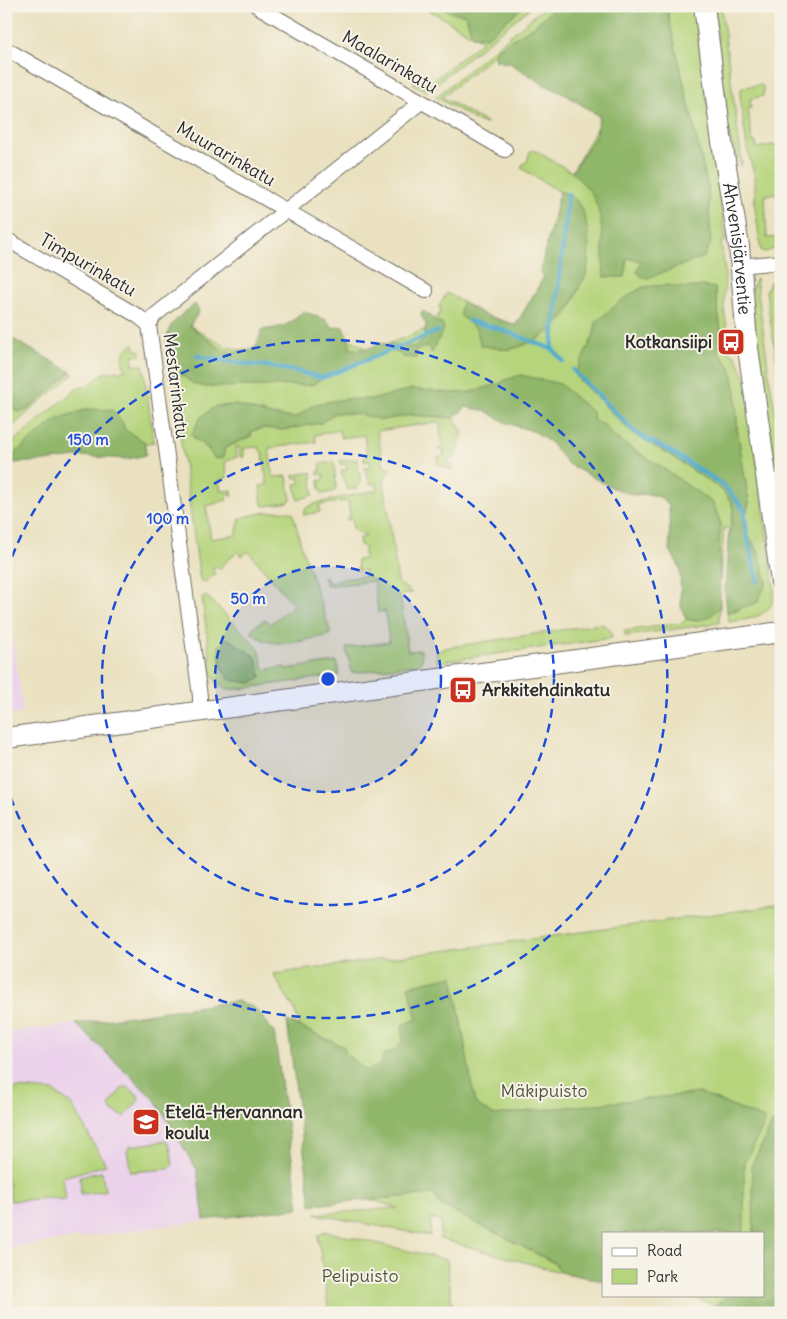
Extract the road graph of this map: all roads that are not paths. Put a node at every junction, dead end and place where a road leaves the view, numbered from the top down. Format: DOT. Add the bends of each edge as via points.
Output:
graph roads {
  1 [pos="258,6"];
  2 [pos="704,6"];
  3 [pos="6,49"];
  4 [pos="420,102"];
  5 [pos="504,150"];
  6 [pos="286,210"];
  7 [pos="6,239"];
  8 [pos="781,262"];
  9 [pos="740,266"];
  10 [pos="426,292"];
  11 [pos="149,325"];
  12 [pos="781,580"];
  13 [pos="781,632"];
  14 [pos="200,711"];
  15 [pos="6,738"];
  1 -- 4 [label="street, Maalarinkatu"];
  2 -- 9 [label="street, Ahvenisjärventie"];
  3 -- 6 [label="street, Muurarinkatu"];
  4 -- 5 [label="street, Maalarinkatu"];
  4 -- 6 [label="street, Mestarinkatu"];
  6 -- 10 [label="street, Muurarinkatu"];
  6 -- 11 [label="street, Mestarinkatu" via="154,316"];
  7 -- 11 [label="street, Timpurinkatu"];
  8 -- 9 [label="street"];
  9 -- 12 [label="street, Ahvenisjärventie"];
  11 -- 14 [label="street, Mestarinkatu"];
  13 -- 14 [label="street"];
  14 -- 15 [label="street"];
}
